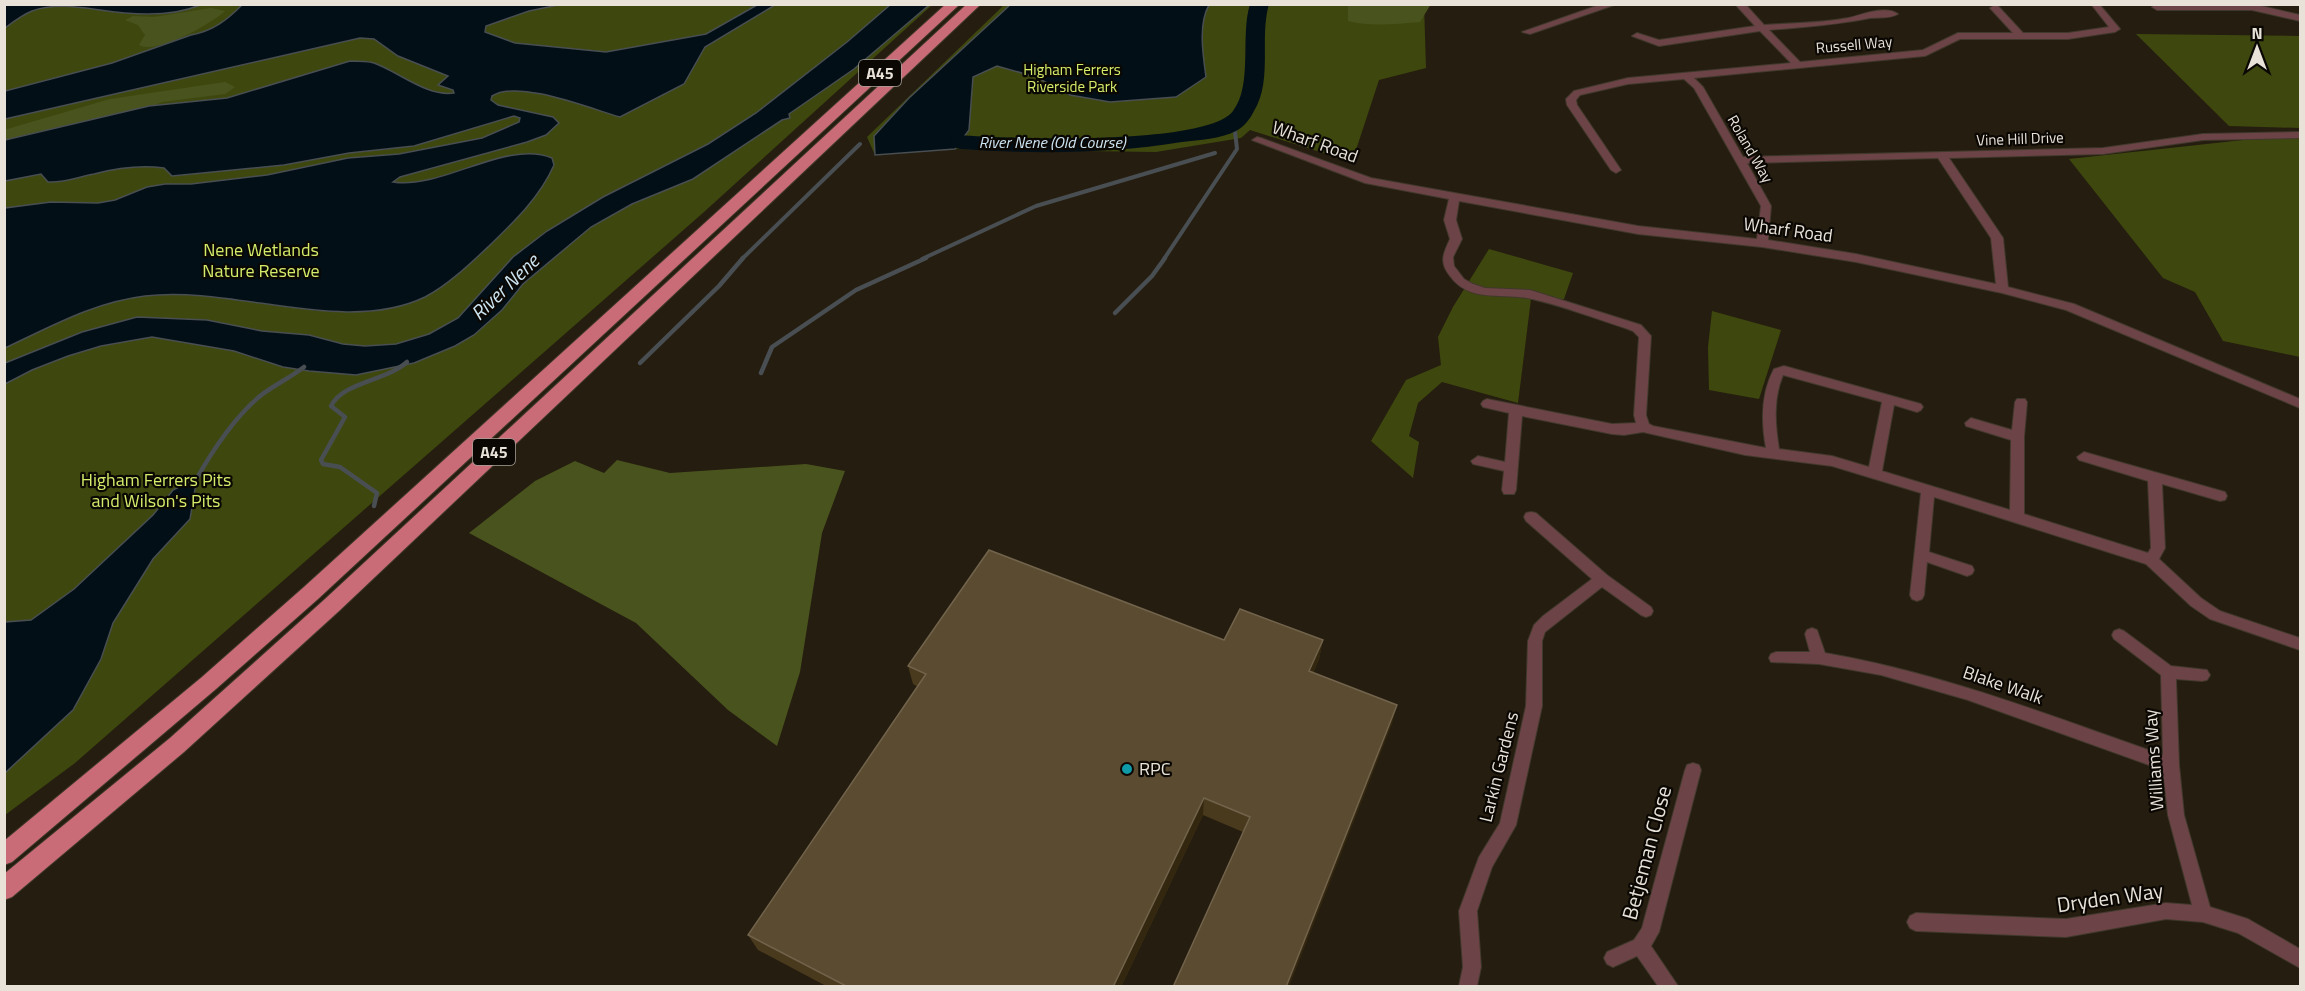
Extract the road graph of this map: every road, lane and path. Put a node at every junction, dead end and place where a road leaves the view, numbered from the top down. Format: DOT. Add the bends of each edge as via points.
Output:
graph roads {
  1 [pos="954,4"];
  2 [pos="975,4"];
  3 [pos="1613,4"];
  4 [pos="1739,4"];
  5 [pos="2095,5"];
  6 [pos="2157,7"];
  7 [pos="1995,8"];
  8 [pos="1893,14"];
  9 [pos="2301,18"];
  10 [pos="1761,28"];
  11 [pos="1527,32"];
  12 [pos="1637,36"];
  13 [pos="2020,37"];
  14 [pos="1798,65"];
  15 [pos="1687,76"];
  16 [pos="2301,135"];
  17 [pos="1257,140"];
  18 [pos="1942,156"];
  19 [pos="1740,160"];
  20 [pos="1616,170"];
  21 [pos="1455,196"];
  22 [pos="1762,243"];
  23 [pos="2002,289"];
  24 [pos="1889,399"];
  25 [pos="2021,402"];
  26 [pos="1487,404"];
  27 [pos="2301,404"];
  28 [pos="1917,407"];
  29 [pos="1516,410"];
  30 [pos="1971,423"];
  31 [pos="1644,427"];
  32 [pos="2018,438"];
  33 [pos="1773,452"];
  34 [pos="2084,457"];
  35 [pos="1478,461"];
  36 [pos="1512,468"];
  37 [pos="1875,473"];
  38 [pos="2155,477"];
  39 [pos="1509,490"];
  40 [pos="1928,490"];
  41 [pos="2220,496"];
  42 [pos="1530,517"];
  43 [pos="2017,518"];
  44 [pos="1922,555"];
  45 [pos="2151,560"];
  46 [pos="1967,570"];
  47 [pos="1602,579"];
  48 [pos="1917,595"];
  49 [pos="1646,611"];
  50 [pos="1812,634"];
  51 [pos="2119,635"];
  52 [pos="2301,644"];
  53 [pos="1776,658"];
  54 [pos="1819,658"];
  55 [pos="2168,672"];
  56 [pos="2202,675"];
  57 [pos="2170,765"];
  58 [pos="1693,770"];
  59 [pos="4,855"];
  60 [pos="4,889"];
  61 [pos="2203,914"];
  62 [pos="1916,922"];
  63 [pos="1640,946"];
  64 [pos="1613,958"];
  65 [pos="2301,959"];
  66 [pos="1468,987"];
  67 [pos="1669,987"];
  1 -- 59 [label="highway, A45" via="311,593"];
  2 -- 60 [label="highway, A45" via="324,612 177,745"];
  3 -- 11 [label="street"];
  4 -- 10 [label="street"];
  5 -- 13 [label="street, Russell Way" via="2115,29 2068,36"];
  6 -- 9 [label="street" via="2252,7"];
  7 -- 13 [label="street"];
  8 -- 10 [label="street"];
  10 -- 12 [label="street" via="1659,43"];
  10 -- 14 [label="street"];
  13 -- 14 [label="street, Russell Way" via="1958,36 1925,53"];
  14 -- 15 [label="street, Russell Way"];
  15 -- 19 [label="street, Roland Way" via="1698,87"];
  15 -- 20 [label="street, Russell Way" via="1628,81 1577,93 1571,99"];
  16 -- 18 [label="street, Vine Hill Drive" via="2202,137 2103,151"];
  17 -- 21 [label="street, Wharf Road" via="1369,181"];
  18 -- 19 [label="street, Vine Hill Drive"];
  18 -- 23 [label="street" via="1997,238"];
  19 -- 22 [label="street, Roland Way" via="1766,206"];
  21 -- 22 [label="street, Wharf Road" via="1638,230"];
  21 -- 31 [label="street" via="1450,220 1456,239 1447,257 1448,266 1460,282 1484,292 1530,294 1642,331 1645,336 1640,415"];
  22 -- 23 [label="street, Wharf Road"];
  23 -- 27 [label="street, Wharf Road" via="2087,313"];
  24 -- 28 [label="street"];
  24 -- 33 [label="street" via="1792,370 1778,372 1770,408"];
  24 -- 37 [label="street"];
  25 -- 32 [label="street"];
  26 -- 29 [label="street"];
  29 -- 31 [label="street" via="1612,429"];
  29 -- 36 [label="street"];
  30 -- 32 [label="street"];
  31 -- 33 [label="street" via="1745,450"];
  32 -- 43 [label="street"];
  33 -- 37 [label="street" via="1833,461"];
  34 -- 38 [label="street"];
  35 -- 36 [label="street"];
  36 -- 39 [label="street"];
  37 -- 40 [label="street"];
  38 -- 41 [label="street"];
  38 -- 45 [label="street" via="2158,548"];
  40 -- 43 [label="street"];
  40 -- 44 [label="street"];
  42 -- 47 [label="street"];
  43 -- 45 [label="street"];
  44 -- 46 [label="street"];
  44 -- 48 [label="street"];
  45 -- 52 [label="street" via="2215,615"];
  47 -- 49 [label="street"];
  47 -- 66 [label="street, Larkin Gardens" via="1548,620 1535,641 1534,706 1508,825 1485,863 1468,910 1472,967"];
  50 -- 54 [label="street"];
  51 -- 55 [label="street"];
  53 -- 54 [label="street, Blake Walk"];
  54 -- 57 [label="street, Blake Walk" via="1881,669 1968,693"];
  55 -- 56 [label="street"];
  55 -- 57 [label="street, Williams Way"];
  57 -- 61 [label="street, Williams Way" via="2176,815"];
  58 -- 63 [label="street, Betjeman Close" via="1650,932"];
  61 -- 62 [label="street, Dryden Way" via="2166,910 2066,928"];
  61 -- 65 [label="street, Dryden Way" via="2242,925"];
  63 -- 64 [label="street, Betjeman Close"];
  63 -- 67 [label="street, Betjeman Close"];
}
